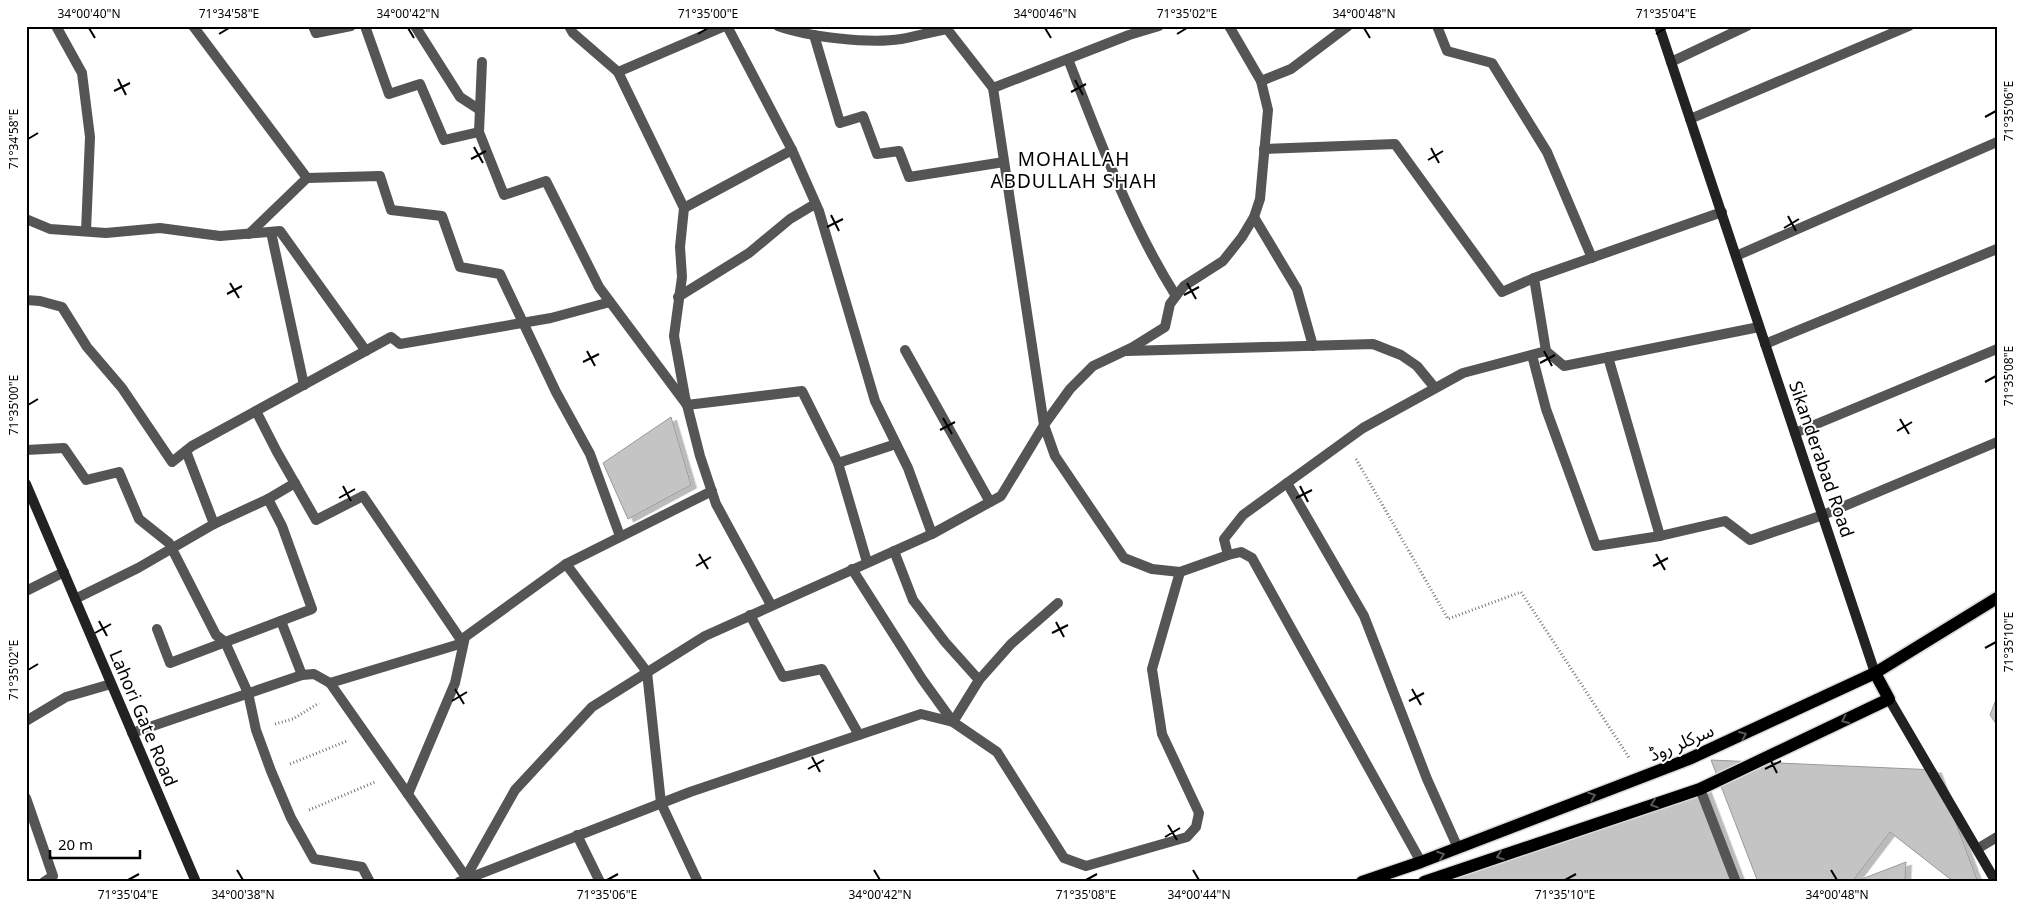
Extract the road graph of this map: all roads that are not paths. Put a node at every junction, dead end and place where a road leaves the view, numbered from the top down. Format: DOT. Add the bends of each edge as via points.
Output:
graph roads {
  1 [pos="56,26"];
  2 [pos="193,26"];
  3 [pos="313,26"];
  4 [pos="351,26"];
  5 [pos="365,26"];
  6 [pos="415,26"];
  7 [pos="569,26"];
  8 [pos="726,26"];
  9 [pos="778,26"];
  10 [pos="1159,26"];
  11 [pos="1229,26"];
  12 [pos="1437,26"];
  13 [pos="1659,26"];
  14 [pos="1747,26"];
  15 [pos="1909,26"];
  16 [pos="1347,27"];
  17 [pos="947,28"];
  18 [pos="814,35"];
  19 [pos="1068,59"];
  20 [pos="482,62"];
  21 [pos="1671,62"];
  22 [pos="618,72"];
  23 [pos="1261,81"];
  24 [pos="993,88"];
  25 [pos="480,110"];
  26 [pos="1690,119"];
  27 [pos="479,132"];
  28 [pos="1997,142"];
  29 [pos="1264,149"];
  30 [pos="792,150"];
  31 [pos="1004,162"];
  32 [pos="307,178"];
  33 [pos="815,204"];
  34 [pos="684,208"];
  35 [pos="1722,212"];
  36 [pos="1254,217"];
  37 [pos="26,219"];
  38 [pos="86,232"];
  39 [pos="271,232"];
  40 [pos="249,234"];
  41 [pos="1997,249"];
  42 [pos="1736,256"];
  43 [pos="1592,258"];
  44 [pos="1534,278"];
  45 [pos="1176,296"];
  46 [pos="678,297"];
  47 [pos="26,300"];
  48 [pos="610,302"];
  49 [pos="522,323"];
  50 [pos="1759,327"];
  51 [pos="1765,344"];
  52 [pos="1313,346"];
  53 [pos="1997,349"];
  54 [pos="905,350"];
  55 [pos="366,351"];
  56 [pos="1124,351"];
  57 [pos="1546,351"];
  58 [pos="1532,355"];
  59 [pos="1608,357"];
  60 [pos="304,385"];
  61 [pos="1435,388"];
  62 [pos="687,405"];
  63 [pos="256,411"];
  64 [pos="1044,425"];
  65 [pos="1795,434"];
  66 [pos="1997,442"];
  67 [pos="896,444"];
  68 [pos="26,450"];
  69 [pos="186,451"];
  70 [pos="838,463"];
  71 [pos="295,483"];
  72 [pos="1287,483"];
  73 [pos="26,484"];
  74 [pos="712,491"];
  75 [pos="268,499"];
  76 [pos="990,502"];
  77 [pos="1823,515"];
  78 [pos="214,524"];
  79 [pos="932,534"];
  80 [pos="620,536"];
  81 [pos="1660,536"];
  82 [pos="171,549"];
  83 [pos="894,551"];
  84 [pos="1228,555"];
  85 [pos="867,562"];
  86 [pos="566,564"];
  87 [pos="852,569"];
  88 [pos="64,572"];
  89 [pos="1180,572"];
  90 [pos="26,591"];
  91 [pos="1997,598"];
  92 [pos="75,599"];
  93 [pos="1058,603"];
  94 [pos="771,605"];
  95 [pos="750,615"];
  96 [pos="281,621"];
  97 [pos="157,630"];
  98 [pos="225,642"];
  99 [pos="464,644"];
  100 [pos="647,672"];
  101 [pos="1875,673"];
  102 [pos="302,674"];
  103 [pos="979,680"];
  104 [pos="111,684"];
  105 [pos="333,686"];
  106 [pos="248,693"];
  107 [pos="1890,699"];
  108 [pos="26,721"];
  109 [pos="953,722"];
  110 [pos="132,733"];
  111 [pos="859,735"];
  112 [pos="1700,788"];
  113 [pos="408,794"];
  114 [pos="26,798"];
  115 [pos="661,803"];
  116 [pos="577,835"];
  117 [pos="1997,837"];
  118 [pos="1458,848"];
  119 [pos="1977,849"];
  120 [pos="1421,862"];
  121 [pos="463,880"];
  122 [pos="44,882"];
  123 [pos="196,882"];
  124 [pos="370,882"];
  125 [pos="600,882"];
  126 [pos="698,882"];
  127 [pos="1362,882"];
  128 [pos="1424,882"];
  129 [pos="1736,882"];
  130 [pos="1996,882"];
  1 -- 38 [label="street" via="82,73 90,137"];
  2 -- 32 [label="street"];
  3 -- 4 [label="street" via="316,33"];
  5 -- 27 [label="street" via="389,94 420,84 444,140"];
  6 -- 25 [label="street" via="460,98"];
  7 -- 22 [label="street"];
  8 -- 22 [label="street"];
  8 -- 30 [label="street"];
  9 -- 18 [label="street"];
  10 -- 19 [label="street"];
  11 -- 23 [label="street"];
  12 -- 43 [label="street" via="1448,51 1492,63 1547,152"];
  13 -- 21 [label="street, Sikanderabad Road"];
  14 -- 21 [label="street"];
  15 -- 26 [label="street"];
  16 -- 23 [label="street" via="1291,69"];
  17 -- 18 [label="street" via="899,39"];
  17 -- 24 [label="street"];
  18 -- 31 [label="street" via="840,123 863,116 877,154 899,151 909,177"];
  19 -- 24 [label="street"];
  19 -- 45 [label="street" via="1103,149 1157,266"];
  20 -- 25 [label="street"];
  21 -- 26 [label="street, Sikanderabad Road"];
  22 -- 34 [label="street"];
  23 -- 29 [label="street" via="1268,110"];
  24 -- 31 [label="street"];
  25 -- 27 [label="street"];
  26 -- 35 [label="street, Sikanderabad Road"];
  27 -- 48 [label="street" via="504,195 546,181 599,287"];
  28 -- 42 [label="street"];
  29 -- 36 [label="street" via="1260,199"];
  29 -- 44 [label="street" via="1395,144 1502,292"];
  30 -- 33 [label="street"];
  30 -- 34 [label="street"];
  31 -- 64 [label="street"];
  32 -- 40 [label="street"];
  32 -- 49 [label="street" via="380,176 392,210 442,216 460,267 500,274"];
  33 -- 46 [label="street" via="790,219 749,253"];
  33 -- 67 [label="street" via="875,401"];
  34 -- 46 [label="street" via="680,247 682,277"];
  35 -- 42 [label="street, Sikanderabad Road"];
  35 -- 43 [label="street"];
  36 -- 45 [label="street" via="1223,261 1184,286"];
  36 -- 52 [label="street" via="1297,289"];
  37 -- 38 [label="street" via="50,229"];
  38 -- 40 [label="street" via="160,228 220,236"];
  39 -- 40 [label="street"];
  39 -- 55 [label="street" via="280,231"];
  39 -- 60 [label="street"];
  41 -- 51 [label="street"];
  42 -- 50 [label="street, Sikanderabad Road"];
  43 -- 44 [label="street"];
  44 -- 57 [label="street"];
  45 -- 56 [label="street" via="1170,304 1165,327"];
  46 -- 62 [label="street" via="674,336"];
  47 -- 69 [label="street" via="62,307 87,347 122,388 172,462"];
  48 -- 49 [label="street"];
  48 -- 62 [label="street"];
  49 -- 55 [label="street" via="400,344 391,337"];
  49 -- 80 [label="street" via="590,454"];
  50 -- 51 [label="street, Sikanderabad Road"];
  50 -- 59 [label="street"];
  51 -- 65 [label="street, Sikanderabad Road"];
  52 -- 56 [label="street"];
  52 -- 61 [label="street" via="1373,344 1417,366"];
  53 -- 65 [label="street"];
  54 -- 76 [label="street"];
  55 -- 60 [label="street"];
  56 -- 64 [label="street" via="1093,366 1070,388"];
  57 -- 58 [label="street"];
  57 -- 59 [label="street" via="1564,366"];
  58 -- 61 [label="street" via="1463,373"];
  58 -- 81 [label="street" via="1546,409 1596,546"];
  59 -- 81 [label="street"];
  60 -- 63 [label="street"];
  61 -- 72 [label="street" via="1363,428"];
  62 -- 70 [label="street" via="802,391"];
  62 -- 74 [label="street"];
  63 -- 69 [label="street"];
  63 -- 71 [label="street"];
  64 -- 76 [label="street" via="1002,496"];
  64 -- 89 [label="street" via="1055,456 1124,558 1152,569"];
  65 -- 77 [label="street, Sikanderabad Road"];
  66 -- 77 [label="street"];
  67 -- 70 [label="street"];
  67 -- 79 [label="street"];
  68 -- 82 [label="street" via="64,448 86,480 119,472 139,519"];
  69 -- 78 [label="street"];
  70 -- 85 [label="street"];
  71 -- 75 [label="street"];
  71 -- 99 [label="street" via="316,520 363,496"];
  72 -- 84 [label="street" via="1243,515 1224,540"];
  72 -- 118 [label="street" via="1364,616"];
  73 -- 88 [label="street, Lahori Gate Road"];
  74 -- 80 [label="street"];
  74 -- 94 [label="street"];
  75 -- 78 [label="street"];
  75 -- 96 [label="street" via="282,526 312,609"];
  76 -- 79 [label="street"];
  77 -- 81 [label="street" via="1750,540 1725,520"];
  77 -- 101 [label="street, Sikanderabad Road"];
  78 -- 82 [label="street"];
  79 -- 83 [label="street"];
  80 -- 86 [label="street"];
  82 -- 92 [label="street"];
  82 -- 98 [label="street" via="216,635"];
  83 -- 85 [label="street"];
  83 -- 103 [label="street" via="914,600"];
  84 -- 89 [label="street"];
  84 -- 120 [label="street" via="1241,552 1252,558"];
  85 -- 87 [label="street"];
  86 -- 99 [label="street" via="465,637"];
  86 -- 100 [label="street"];
  87 -- 94 [label="street"];
  87 -- 109 [label="street"];
  88 -- 90 [label="street"];
  88 -- 92 [label="street, Lahori Gate Road"];
  89 -- 109 [label="street" via="1152,669 1162,734 1199,813 1196,827 1187,837 1086,866 1064,858 997,752"];
  91 -- 101 [label="main road, سرکلر روڈ"];
  92 -- 104 [label="street, Lahori Gate Road"];
  93 -- 103 [label="street" via="1011,644"];
  94 -- 95 [label="street"];
  95 -- 100 [label="street" via="705,636"];
  95 -- 111 [label="street" via="783,677 822,669"];
  96 -- 98 [label="street"];
  96 -- 102 [label="street"];
  97 -- 98 [label="street" via="170,664"];
  98 -- 106 [label="street"];
  99 -- 105 [label="street"];
  99 -- 113 [label="street" via="455,683"];
  100 -- 115 [label="street"];
  100 -- 121 [label="street" via="592,707 516,790"];
  101 -- 107 [label="main road, Sikanderabad Road"];
  118 -- 101 [label="main road, سرکلر روڈ, one-way" via="1689,759"];
  102 -- 105 [label="street" via="314,674"];
  102 -- 106 [label="street"];
  103 -- 109 [label="street"];
  104 -- 108 [label="street" via="66,696"];
  104 -- 110 [label="street, Lahori Gate Road"];
  105 -- 113 [label="street"];
  106 -- 110 [label="street"];
  106 -- 124 [label="street" via="256,730 271,771 291,818 314,859 362,867"];
  107 -- 112 [label="main road, one-way"];
  107 -- 119 [label="street, Sikanderabad Road"];
  109 -- 111 [label="street" via="921,714"];
  110 -- 123 [label="street, Lahori Gate Road"];
  111 -- 115 [label="street"];
  112 -- 128 [label="main road, one-way"];
  112 -- 129 [label="street"];
  113 -- 121 [label="street"];
  114 -- 122 [label="street" via="53,876"];
  115 -- 116 [label="street"];
  115 -- 126 [label="street"];
  116 -- 121 [label="street"];
  116 -- 125 [label="street"];
  117 -- 119 [label="street"];
  120 -- 118 [label="main road, سرکلر روڈ, one-way"];
  119 -- 130 [label="street, Sikanderabad Road"];
  120 -- 127 [label="main road, سرکلر روڈ"];
}
